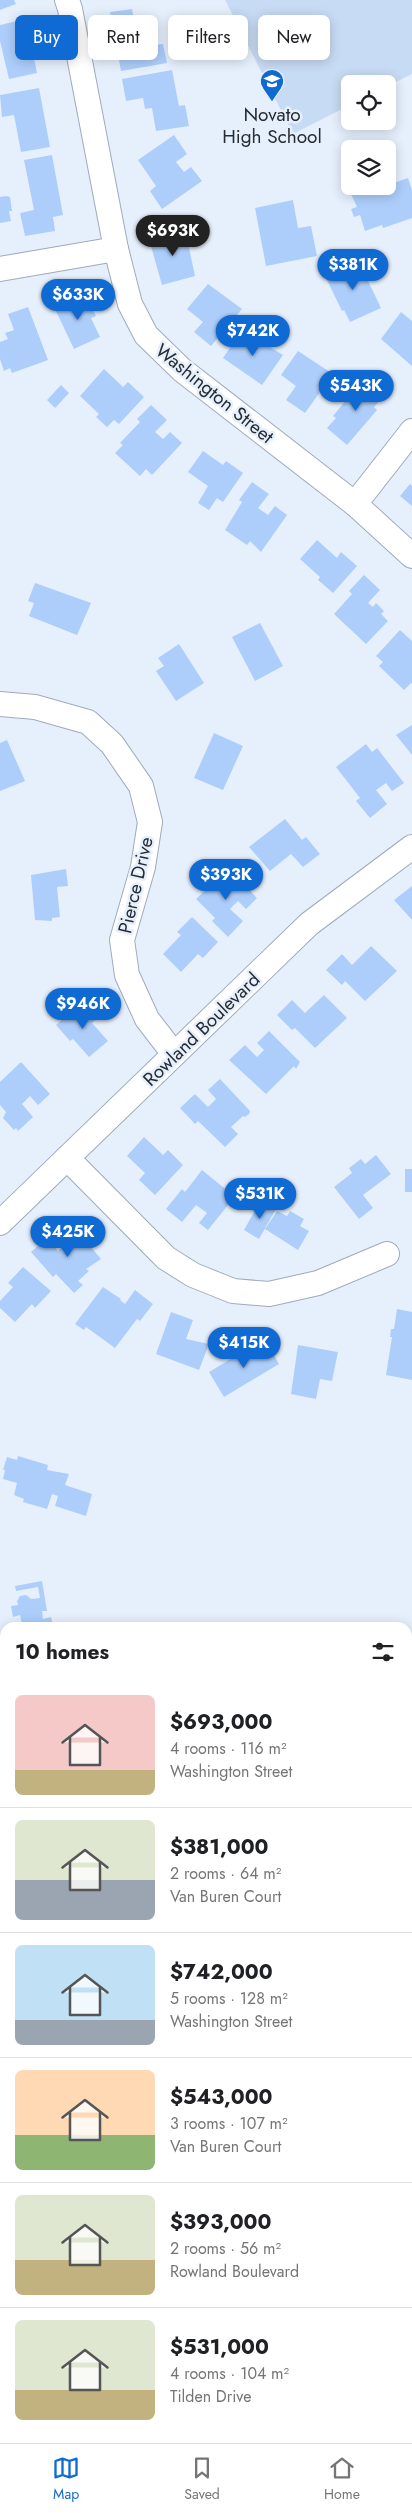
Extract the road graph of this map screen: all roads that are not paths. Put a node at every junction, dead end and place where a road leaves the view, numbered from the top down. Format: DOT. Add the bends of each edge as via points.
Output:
graph roads {
  1 [pos="67,0"];
  2 [pos="116,249"];
  3 [pos="0,269"];
  4 [pos="412,431"];
  5 [pos="356,504"];
  6 [pos="412,556"];
  7 [pos="0,704"];
  8 [pos="412,847"];
  9 [pos="174,1054"];
  10 [pos="67,1158"];
  11 [pos="0,1223"];
  12 [pos="387,1254"];
  1 -- 2 [label="street, Washington Street"];
  2 -- 3 [label="street"];
  2 -- 5 [label="street, Washington Street" via="130,304 146,335 182,370"];
  4 -- 5 [label="street"];
  5 -- 6 [label="street, Washington Street"];
  7 -- 9 [label="street, Pierce Drive" via="35,707 88,722 112,744 141,786 150,822 143,866 122,940 127,976 146,1019"];
  8 -- 9 [label="street, Rowland Boulevard" via="309,924"];
  9 -- 10 [label="street, Rowland Boulevard"];
  10 -- 11 [label="street, Rowland Boulevard"];
  10 -- 12 [label="street" via="166,1258 193,1275 234,1291 269,1294 318,1283"];
}
